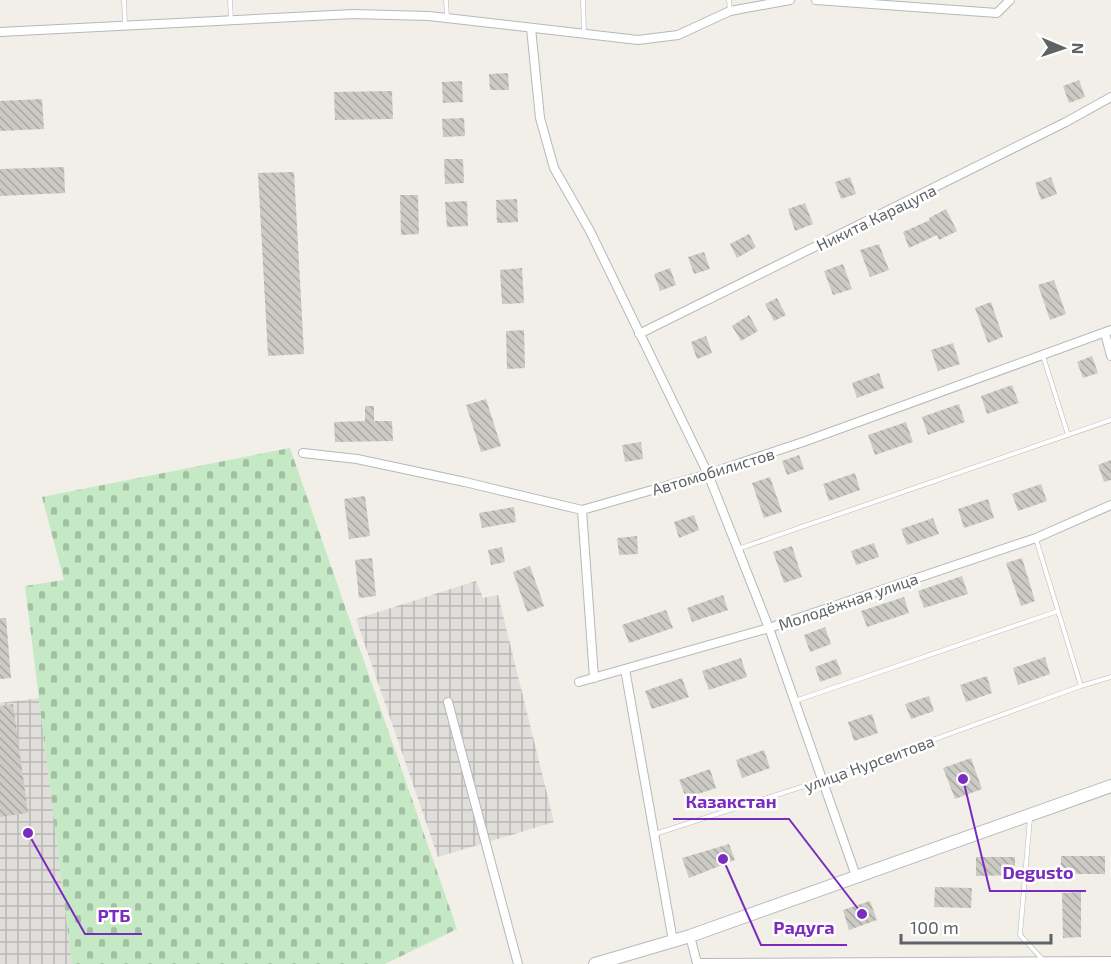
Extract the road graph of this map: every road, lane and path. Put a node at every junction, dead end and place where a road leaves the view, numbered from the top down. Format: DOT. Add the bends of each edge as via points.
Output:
graph roads {
  1 [pos="124,0"];
  2 [pos="230,0"];
  3 [pos="446,0"];
  4 [pos="583,0"];
  5 [pos="729,0"];
  6 [pos="789,0"];
  7 [pos="816,0"];
  8 [pos="1010,0"];
  9 [pos="730,12"];
  10 [pos="447,17"];
  11 [pos="231,21"];
  12 [pos="125,25"];
  13 [pos="531,28"];
  14 [pos="0,32"];
  15 [pos="584,32"];
  16 [pos="1111,97"];
  17 [pos="1108,332"];
  18 [pos="639,334"];
  19 [pos="1043,355"];
  20 [pos="1111,356"];
  21 [pos="1111,420"];
  22 [pos="1068,435"];
  23 [pos="303,453"];
  24 [pos="708,474"];
  25 [pos="1111,505"];
  26 [pos="582,510"];
  27 [pos="1036,538"];
  28 [pos="738,550"];
  29 [pos="1058,611"];
  30 [pos="769,628"];
  31 [pos="625,669"];
  32 [pos="1111,677"];
  33 [pos="594,678"];
  34 [pos="579,682"];
  35 [pos="1081,686"];
  36 [pos="795,701"];
  37 [pos="447,702"];
  38 [pos="823,780"];
  39 [pos="1111,786"];
  40 [pos="1031,814"];
  41 [pos="654,834"];
  42 [pos="856,876"];
  43 [pos="690,936"];
  44 [pos="673,940"];
  45 [pos="1111,961"];
  46 [pos="864,962"];
  47 [pos="697,963"];
  48 [pos="1045,963"];
  49 [pos="518,964"];
  50 [pos="595,964"];
  1 -- 12 [label="lane"];
  2 -- 11 [label="lane"];
  3 -- 10 [label="lane"];
  4 -- 15 [label="lane"];
  5 -- 9 [label="lane"];
  6 -- 9 [label="street"];
  7 -- 8 [label="street" via="997,13"];
  9 -- 15 [label="street" via="678,35 638,40"];
  10 -- 11 [label="street" via="353,14"];
  10 -- 13 [label="street"];
  11 -- 12 [label="street"];
  12 -- 14 [label="street"];
  13 -- 15 [label="street"];
  13 -- 18 [label="street" via="540,118 554,168 590,231"];
  16 -- 18 [label="street, Никита Карацупа"];
  17 -- 19 [label="street, Автомобилистов"];
  17 -- 20 [label="street"];
  18 -- 24 [label="street"];
  19 -- 22 [label="lane"];
  19 -- 24 [label="street, Автомобилистов"];
  21 -- 22 [label="lane"];
  22 -- 28 [label="lane"];
  23 -- 26 [label="street, Автомобилистов" via="357,459"];
  24 -- 26 [label="street, Автомобилистов"];
  24 -- 28 [label="street"];
  25 -- 27 [label="street, Молодёжная улица"];
  26 -- 33 [label="street"];
  27 -- 29 [label="lane"];
  27 -- 30 [label="street, Молодёжная улица"];
  28 -- 30 [label="street"];
  29 -- 35 [label="lane"];
  29 -- 36 [label="lane"];
  30 -- 31 [label="street, Молодёжная улица"];
  30 -- 36 [label="street"];
  31 -- 33 [label="street, Молодёжная улица"];
  31 -- 41 [label="street"];
  32 -- 35 [label="lane, улица Нурсеитова"];
  33 -- 34 [label="street, Молодёжная улица"];
  35 -- 38 [label="lane, улица Нурсеитова"];
  36 -- 38 [label="street"];
  37 -- 49 [label="street"];
  38 -- 41 [label="lane, улица Нурсеитова"];
  38 -- 42 [label="street"];
  39 -- 40 [label="main road"];
  40 -- 42 [label="main road"];
  40 -- 48 [label="lane" via="1020,935"];
  41 -- 44 [label="street"];
  42 -- 43 [label="main road"];
  43 -- 44 [label="main road"];
  43 -- 47 [label="street"];
  44 -- 50 [label="main road"];
  45 -- 48 [label="street"];
  46 -- 47 [label="street"];
  46 -- 48 [label="street"];
}
